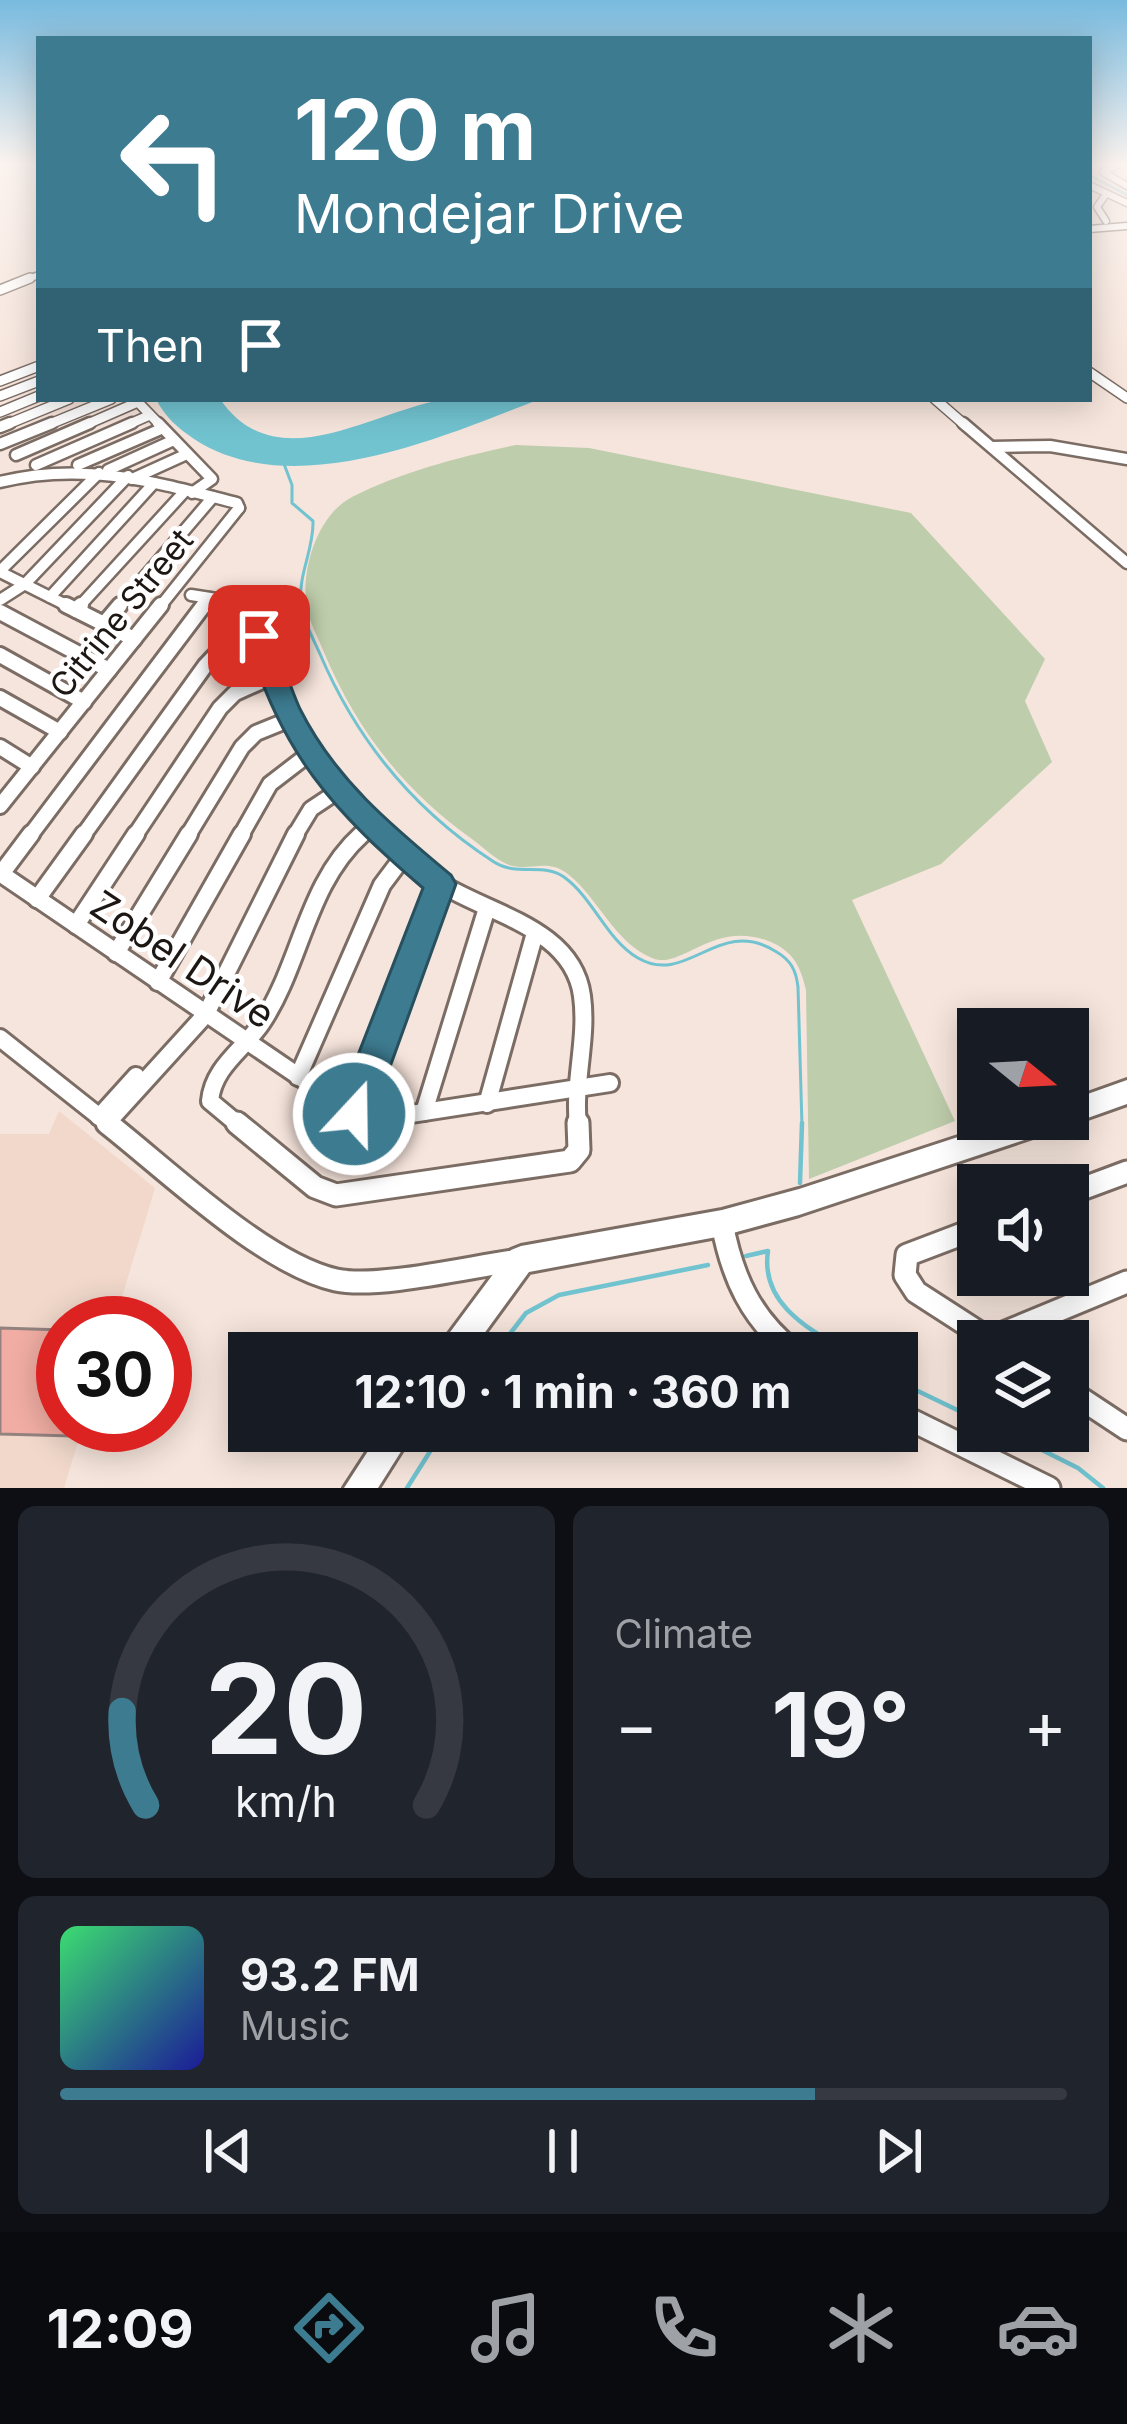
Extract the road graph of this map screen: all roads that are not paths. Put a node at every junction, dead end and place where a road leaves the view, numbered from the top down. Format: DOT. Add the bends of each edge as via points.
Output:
graph roads {
  1 [pos="36,276"];
  2 [pos="0,290"];
  3 [pos="36,367"];
  4 [pos="1092,370"];
  5 [pos="0,381"];
  6 [pos="36,382"];
  7 [pos="1127,395"];
  8 [pos="0,396"];
  9 [pos="36,397"];
  10 [pos="62,402"];
  11 [pos="104,402"];
  12 [pos="132,402"];
  13 [pos="138,402"];
  14 [pos="939,402"];
  15 [pos="0,412"];
  16 [pos="150,415"];
  17 [pos="0,428"];
  18 [pos="160,429"];
  19 [pos="174,440"];
  20 [pos="0,446"];
  21 [pos="992,446"];
  22 [pos="187,454"];
  23 [pos="16,455"];
  24 [pos="1127,459"];
  25 [pos="40,466"];
  26 [pos="73,467"];
  27 [pos="197,468"];
  28 [pos="103,472"];
  29 [pos="129,479"];
  30 [pos="2,480"];
  31 [pos="156,486"];
  32 [pos="186,494"];
  33 [pos="212,500"];
  34 [pos="1127,563"];
  35 [pos="0,571"];
  36 [pos="25,584"];
  37 [pos="191,596"];
  38 [pos="50,597"];
  39 [pos="209,598"];
  40 [pos="0,600"];
  41 [pos="258,605"];
  42 [pos="282,609"];
  43 [pos="76,610"];
  44 [pos="0,612"];
  45 [pos="104,624"];
  46 [pos="259,636"];
  47 [pos="134,640"];
  48 [pos="0,655"];
  49 [pos="109,670"];
  50 [pos="271,677"];
  51 [pos="0,698"];
  52 [pos="84,702"];
  53 [pos="292,718"];
  54 [pos="60,732"];
  55 [pos="0,747"];
  56 [pos="308,754"];
  57 [pos="32,767"];
  58 [pos="338,791"];
  59 [pos="1,804"];
  60 [pos="371,826"];
  61 [pos="403,856"];
  62 [pos="0,874"];
  63 [pos="440,884"];
  64 [pos="37,899"];
  65 [pos="487,908"];
  66 [pos="76,926"];
  67 [pos="535,933"];
  68 [pos="116,953"];
  69 [pos="158,982"];
  70 [pos="204,1009"];
  71 [pos="0,1038"];
  72 [pos="248,1043"];
  73 [pos="298,1078"];
  74 [pos="610,1083"];
  75 [pos="575,1089"];
  76 [pos="1127,1092"];
  77 [pos="487,1104"];
  78 [pos="1089,1106"];
  79 [pos="424,1112"];
  80 [pos="354,1114"];
  81 [pos="103,1120"];
  82 [pos="992,1140"];
  83 [pos="1127,1172"];
  84 [pos="1089,1186"];
  85 [pos="722,1223"];
  86 [pos="957,1236"];
  87 [pos="521,1260"];
  88 [pos="1127,1282"];
  89 [pos="960,1320"];
  90 [pos="1038,1320"];
  91 [pos="468,1332"];
  92 [pos="771,1332"];
  93 [pos="1089,1399"];
  94 [pos="1117,1410"];
  95 [pos="918,1423"];
  96 [pos="1127,1429"];
  97 [pos="385,1452"];
  98 [pos="360,1488"];
  99 [pos="1049,1488"];
  1 -- 2 [label="street"];
  3 -- 5 [label="street"];
  4 -- 7 [label="street"];
  6 -- 8 [label="street"];
  9 -- 15 [label="street"];
  10 -- 17 [label="street"];
  11 -- 20 [label="street"];
  12 -- 23 [label="street"];
  13 -- 16 [label="street"];
  14 -- 21 [label="street"];
  16 -- 18 [label="street"];
  16 -- 25 [label="street"];
  18 -- 19 [label="street"];
  18 -- 26 [label="street"];
  19 -- 22 [label="street"];
  19 -- 28 [label="street"];
  20 -- 23 [label="street"];
  21 -- 24 [label="street"];
  21 -- 34 [label="street"];
  22 -- 27 [label="street"];
  22 -- 29 [label="street"];
  23 -- 25 [label="street"];
  25 -- 26 [label="street"];
  25 -- 30 [label="street"];
  26 -- 28 [label="street"];
  27 -- 31 [label="street"];
  27 -- 32 [label="street" via="212,481"];
  28 -- 29 [label="street"];
  28 -- 30 [label="street"];
  28 -- 35 [label="street"];
  29 -- 31 [label="street"];
  29 -- 36 [label="street"];
  31 -- 32 [label="street"];
  31 -- 38 [label="street"];
  32 -- 33 [label="street"];
  32 -- 43 [label="street"];
  33 -- 45 [label="street"];
  33 -- 47 [label="street, Citrine Street" via="239,508"];
  35 -- 36 [label="street"];
  36 -- 38 [label="street"];
  36 -- 40 [label="street"];
  37 -- 39 [label="street"];
  38 -- 43 [label="street"];
  39 -- 41 [label="street"];
  39 -- 62 [label="street"];
  41 -- 42 [label="street"];
  41 -- 46 [label="street"];
  43 -- 45 [label="street"];
  44 -- 49 [label="street"];
  45 -- 47 [label="street"];
  46 -- 50 [label="street"];
  46 -- 64 [label="street" via="223,647 205,667"];
  47 -- 49 [label="street, Citrine Street"];
  48 -- 52 [label="street"];
  49 -- 52 [label="street, Citrine Street"];
  50 -- 53 [label="street"];
  50 -- 66 [label="street" via="220,708"];
  51 -- 54 [label="street"];
  52 -- 54 [label="street, Citrine Street"];
  53 -- 56 [label="street"];
  53 -- 68 [label="street" via="242,747"];
  54 -- 57 [label="street, Citrine Street"];
  55 -- 57 [label="street"];
  56 -- 58 [label="street"];
  56 -- 69 [label="street" via="269,784"];
  57 -- 59 [label="street, Citrine Street"];
  58 -- 60 [label="street"];
  58 -- 70 [label="street" via="301,824"];
  60 -- 61 [label="street"];
  60 -- 72 [label="street" via="344,851"];
  61 -- 63 [label="street"];
  61 -- 73 [label="street" via="382,885"];
  62 -- 64 [label="street, Zobel Drive"];
  63 -- 65 [label="street"];
  63 -- 80 [label="street"];
  64 -- 66 [label="street, Zobel Drive"];
  65 -- 67 [label="street"];
  65 -- 79 [label="street"];
  66 -- 68 [label="street, Zobel Drive"];
  67 -- 75 [label="street" via="565,954 580,982 585,1017"];
  67 -- 77 [label="street"];
  68 -- 69 [label="street, Zobel Drive"];
  69 -- 70 [label="street, Zobel Drive"];
  70 -- 72 [label="street, Zobel Drive"];
  70 -- 81 [label="street"];
  71 -- 81 [label="street"];
  72 -- 73 [label="street, Zobel Drive"];
  72 -- 75 [label="street" via="215,1078 210,1101 336,1196 570,1161 580,1136"];
  73 -- 80 [label="street, Zobel Drive"];
  74 -- 75 [label="street"];
  75 -- 77 [label="street"];
  76 -- 78 [label="main road"];
  77 -- 79 [label="street"];
  79 -- 80 [label="street"];
  81 -- 87 [label="street" via="254,1238 317,1274 380,1280"];
  82 -- 85 [label="main road"];
  83 -- 84 [label="street"];
  85 -- 87 [label="main road"];
  85 -- 92 [label="street" via="741,1294"];
  86 -- 89 [label="street" via="907,1255 905,1275 916,1292"];
  87 -- 91 [label="main road"];
  88 -- 90 [label="street"];
  93 -- 94 [label="street"];
  94 -- 96 [label="street"];
  95 -- 99 [label="street"];
  97 -- 98 [label="main road"];
}
